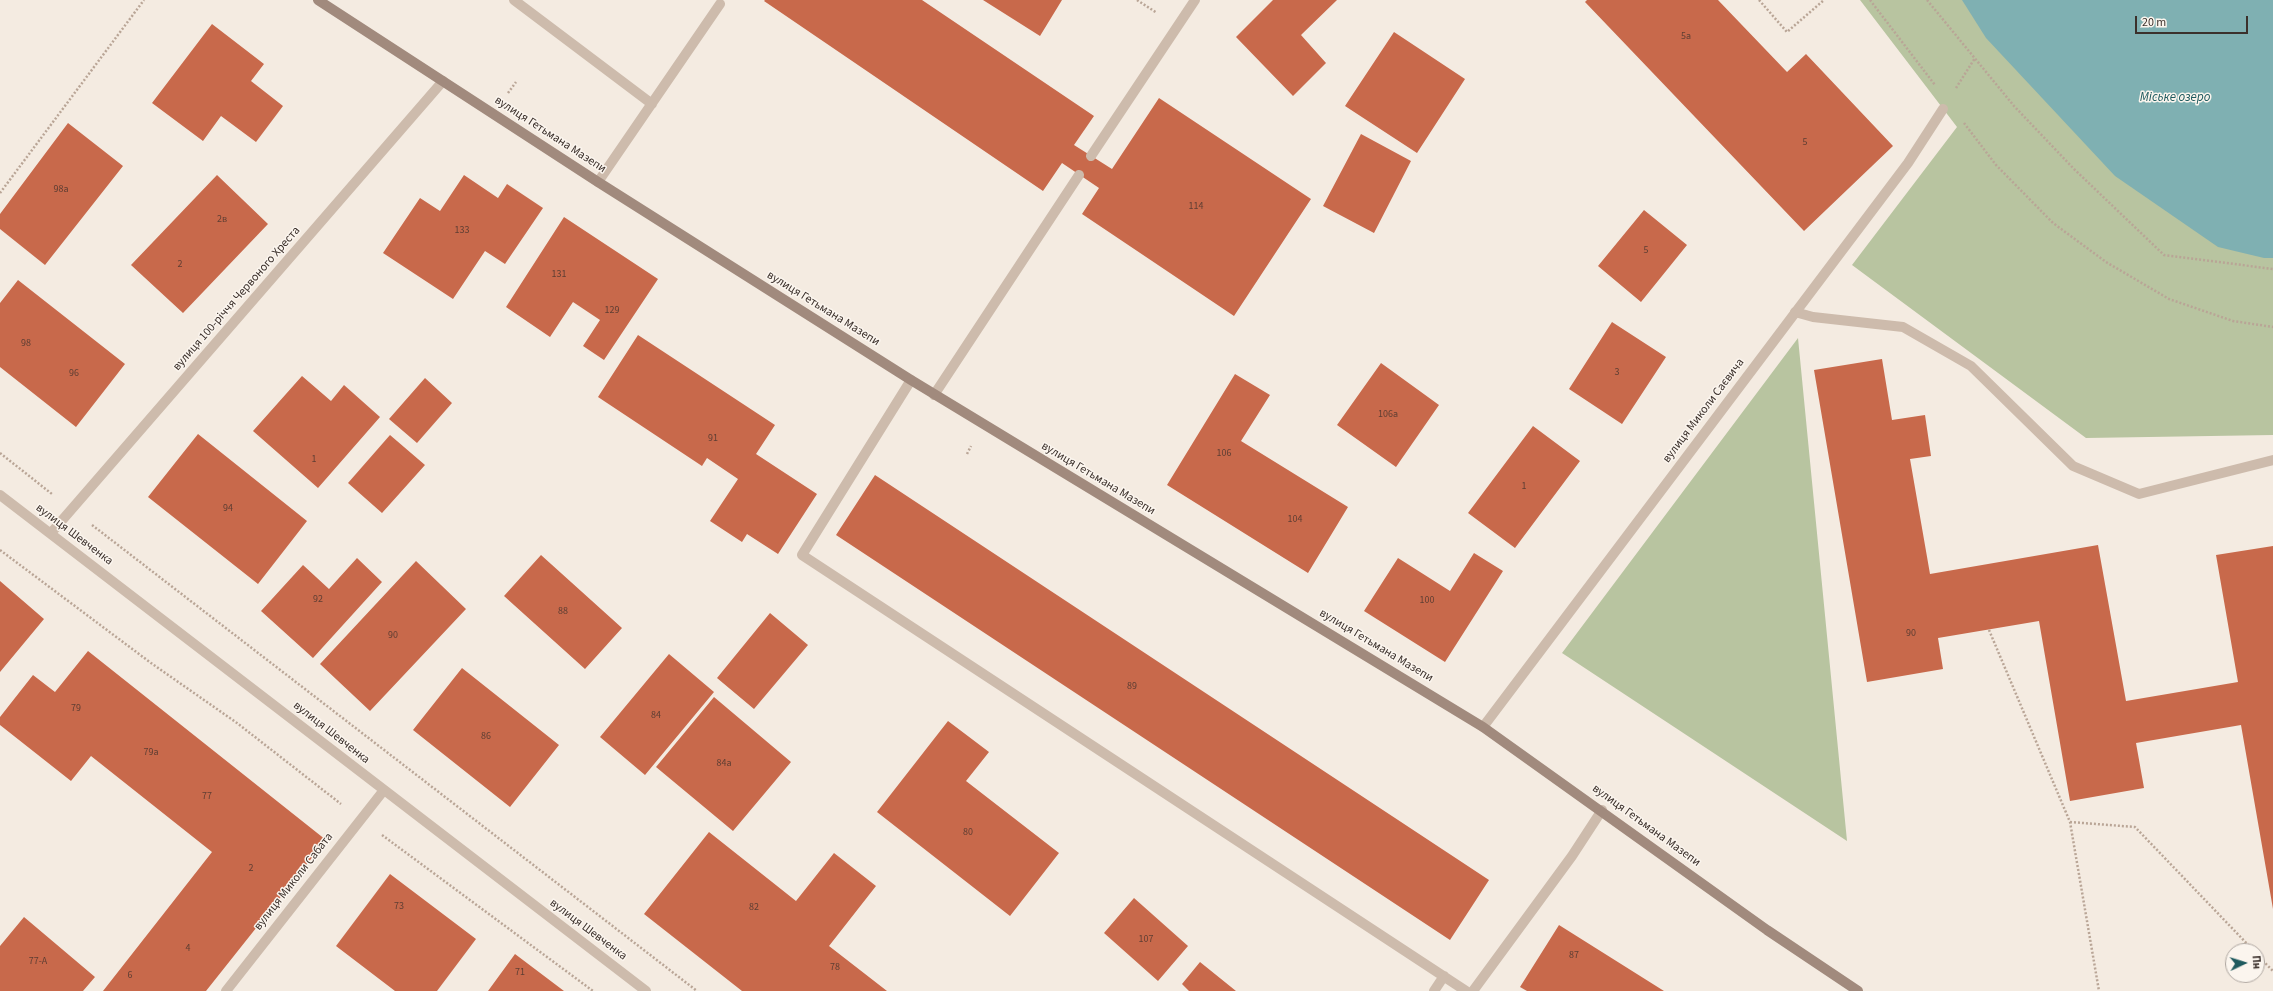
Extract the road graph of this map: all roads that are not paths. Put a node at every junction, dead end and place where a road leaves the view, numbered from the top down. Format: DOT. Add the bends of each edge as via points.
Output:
graph roads {
  1 [pos="318,0"];
  2 [pos="514,0"];
  3 [pos="1195,0"];
  4 [pos="720,4"];
  5 [pos="443,81"];
  6 [pos="652,104"];
  7 [pos="1945,105"];
  8 [pos="1091,156"];
  9 [pos="1079,175"];
  10 [pos="598,182"];
  11 [pos="1795,312"];
  12 [pos="911,380"];
  13 [pos="934,395"];
  14 [pos="2273,460"];
  15 [pos="0,494"];
  16 [pos="51,533"];
  17 [pos="1483,726"];
  18 [pos="384,790"];
  19 [pos="1602,810"];
  20 [pos="1444,976"];
  21 [pos="226,991"];
  22 [pos="646,991"];
  23 [pos="1434,991"];
  24 [pos="1466,991"];
  25 [pos="1473,991"];
  26 [pos="1858,991"];
  1 -- 5 [label="main road, вулиця Гетьмана Мазепи"];
  2 -- 6 [label="street"];
  3 -- 8 [label="street"];
  4 -- 6 [label="street"];
  5 -- 10 [label="main road, вулиця Гетьмана Мазепи"];
  5 -- 16 [label="street, вулиця 100-річчя Червоного Хреста"];
  6 -- 10 [label="street"];
  7 -- 11 [label="street, вулиця Миколи Саєвича" via="1908,163"];
  9 -- 13 [label="street"];
  10 -- 12 [label="main road, вулиця Гетьмана Мазепи"];
  11 -- 14 [label="street" via="1813,317 1903,326 1971,366 2073,466 2139,494"];
  11 -- 17 [label="street, вулиця Миколи Саєвича"];
  12 -- 13 [label="main road, вулиця Гетьмана Мазепи"];
  12 -- 20 [label="street" via="802,555"];
  13 -- 17 [label="main road, вулиця Гетьмана Мазепи"];
  15 -- 16 [label="street, вулиця Шевченка"];
  16 -- 18 [label="street, вулиця Шевченка"];
  17 -- 19 [label="main road, вулиця Гетьмана Мазепи"];
  18 -- 21 [label="street, вулиця Миколи Сабата"];
  18 -- 22 [label="street, вулиця Шевченка"];
  19 -- 25 [label="street" via="1572,856"];
  19 -- 26 [label="main road, вулиця Гетьмана Мазепи" via="1767,930"];
  20 -- 23 [label="street"];
  20 -- 24 [label="street"];
}
